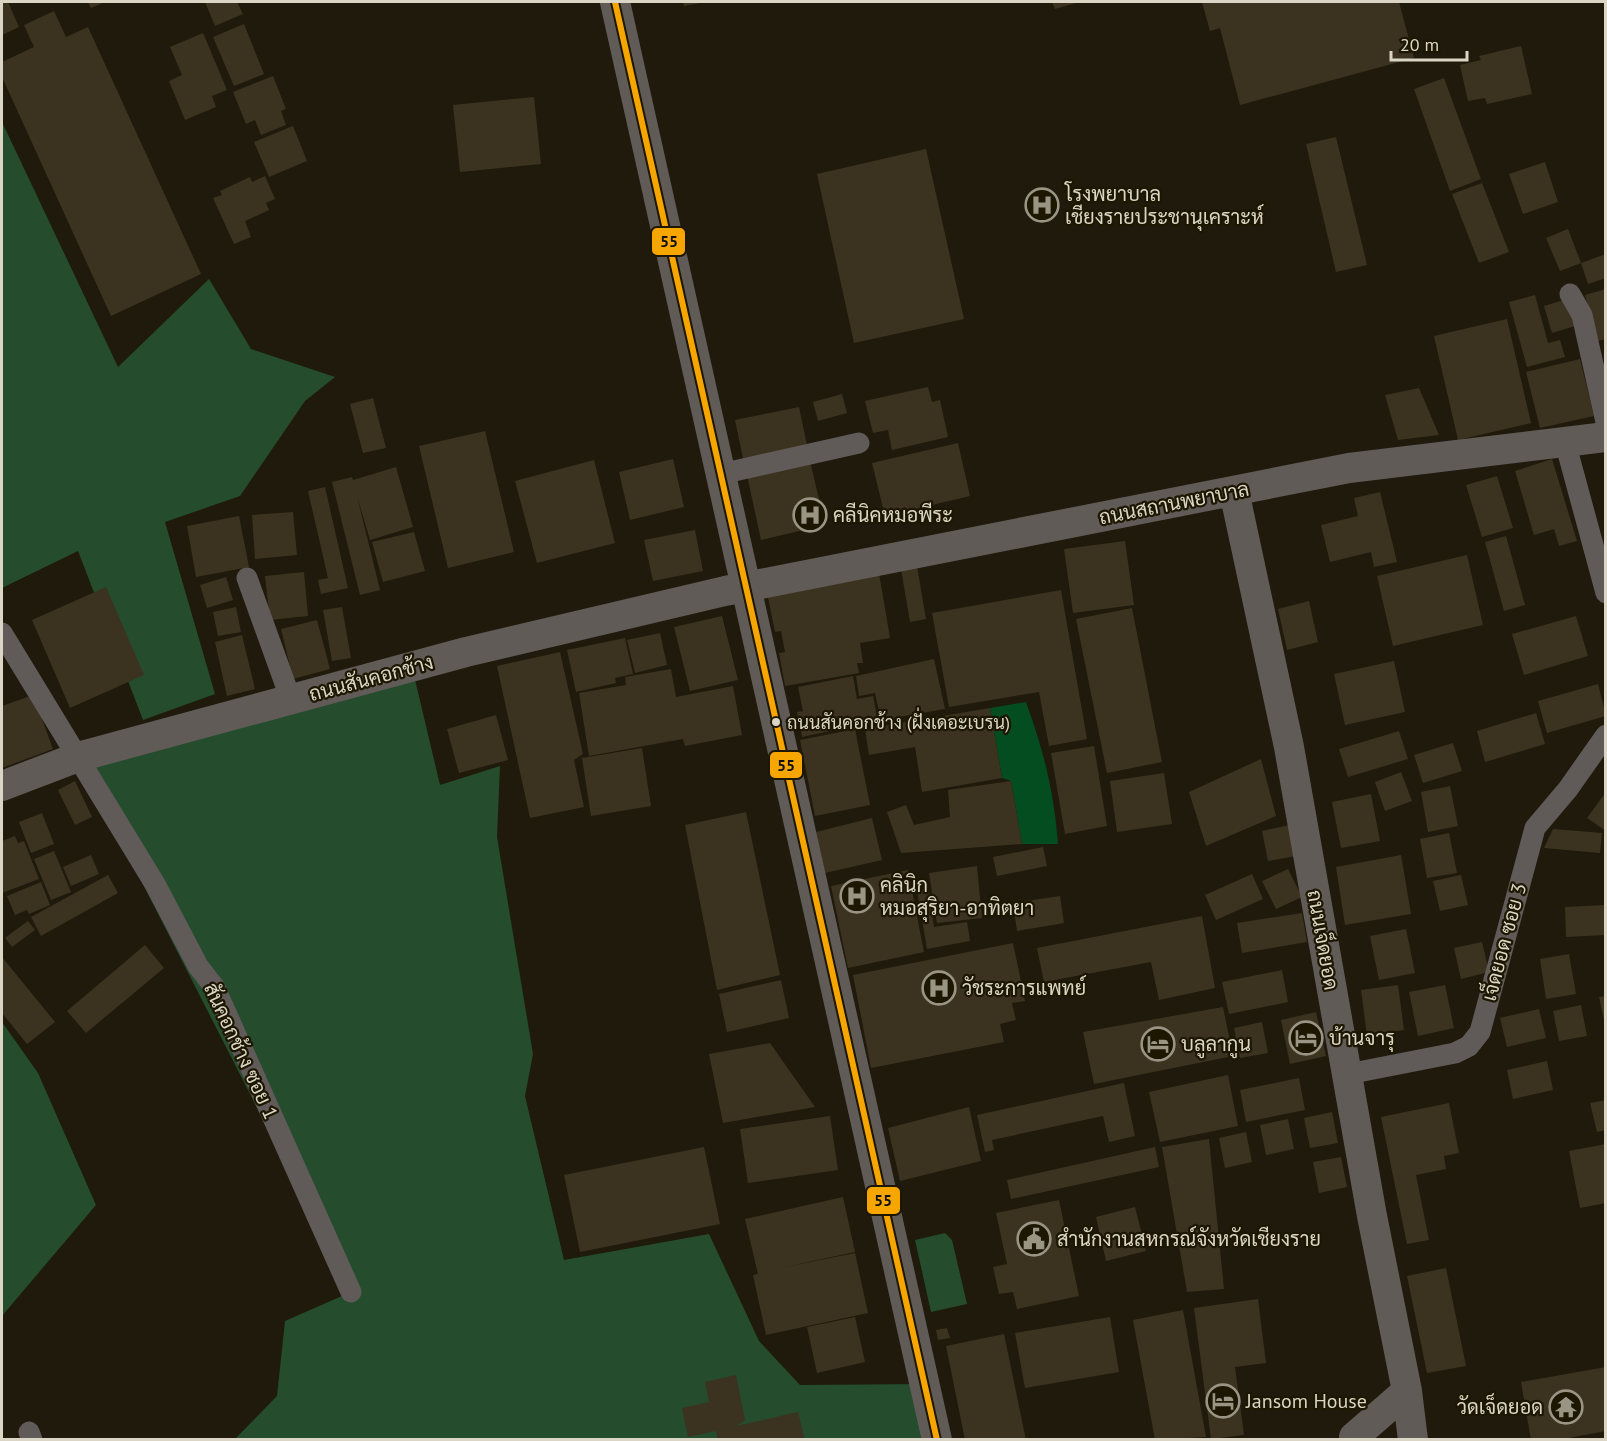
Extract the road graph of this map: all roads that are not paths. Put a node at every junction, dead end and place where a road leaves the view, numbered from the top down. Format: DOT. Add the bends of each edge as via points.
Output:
graph roads {
  1 [pos="615,2"];
  2 [pos="1570,294"];
  3 [pos="1605,422"];
  4 [pos="1605,437"];
  5 [pos="1565,442"];
  6 [pos="859,443"];
  7 [pos="721,474"];
  8 [pos="1234,491"];
  9 [pos="247,578"];
  10 [pos="746,587"];
  11 [pos="1605,593"];
  12 [pos="2,633"];
  13 [pos="291,700"];
  14 [pos="1605,735"];
  15 [pos="78,757"];
  16 [pos="2,786"];
  17 [pos="1348,1074"];
  18 [pos="351,1292"];
  19 [pos="1407,1391"];
  20 [pos="1352,1439"];
  21 [pos="937,1440"];
  22 [pos="1413,1440"];
  1 -- 7 [label="street"];
  2 -- 3 [label="street" via="1582,315"];
  4 -- 5 [label="street, ถนนสถานพยาบาล"];
  5 -- 8 [label="street, ถนนสถานพยาบาล" via="1349,468"];
  5 -- 11 [label="street"];
  6 -- 7 [label="street"];
  7 -- 10 [label="street"];
  8 -- 10 [label="street, ถนนสถานพยาบาล"];
  8 -- 17 [label="street, ถนนเจ็ดยอด" via="1288,747"];
  9 -- 13 [label="street"];
  10 -- 13 [label="street, ถนนสันคอกช้าง" via="466,652"];
  10 -- 21 [label="street"];
  12 -- 15 [label="street, สันคอกช้าง ซอย 1"];
  13 -- 15 [label="street, ถนนสันคอกช้าง"];
  14 -- 17 [label="street, เจ็ดยอด ซอย 3" via="1535,828 1480,1032 1469,1046 1455,1053"];
  15 -- 16 [label="street, ถนนสันคอกช้าง"];
  15 -- 18 [label="street, สันคอกช้าง ซอย 1" via="155,884 198,966 215,988"];
  17 -- 19 [label="street, ถนนเจ็ดยอด"];
  19 -- 20 [label="street"];
  19 -- 22 [label="street, ถนนเจ็ดยอด"];
}
